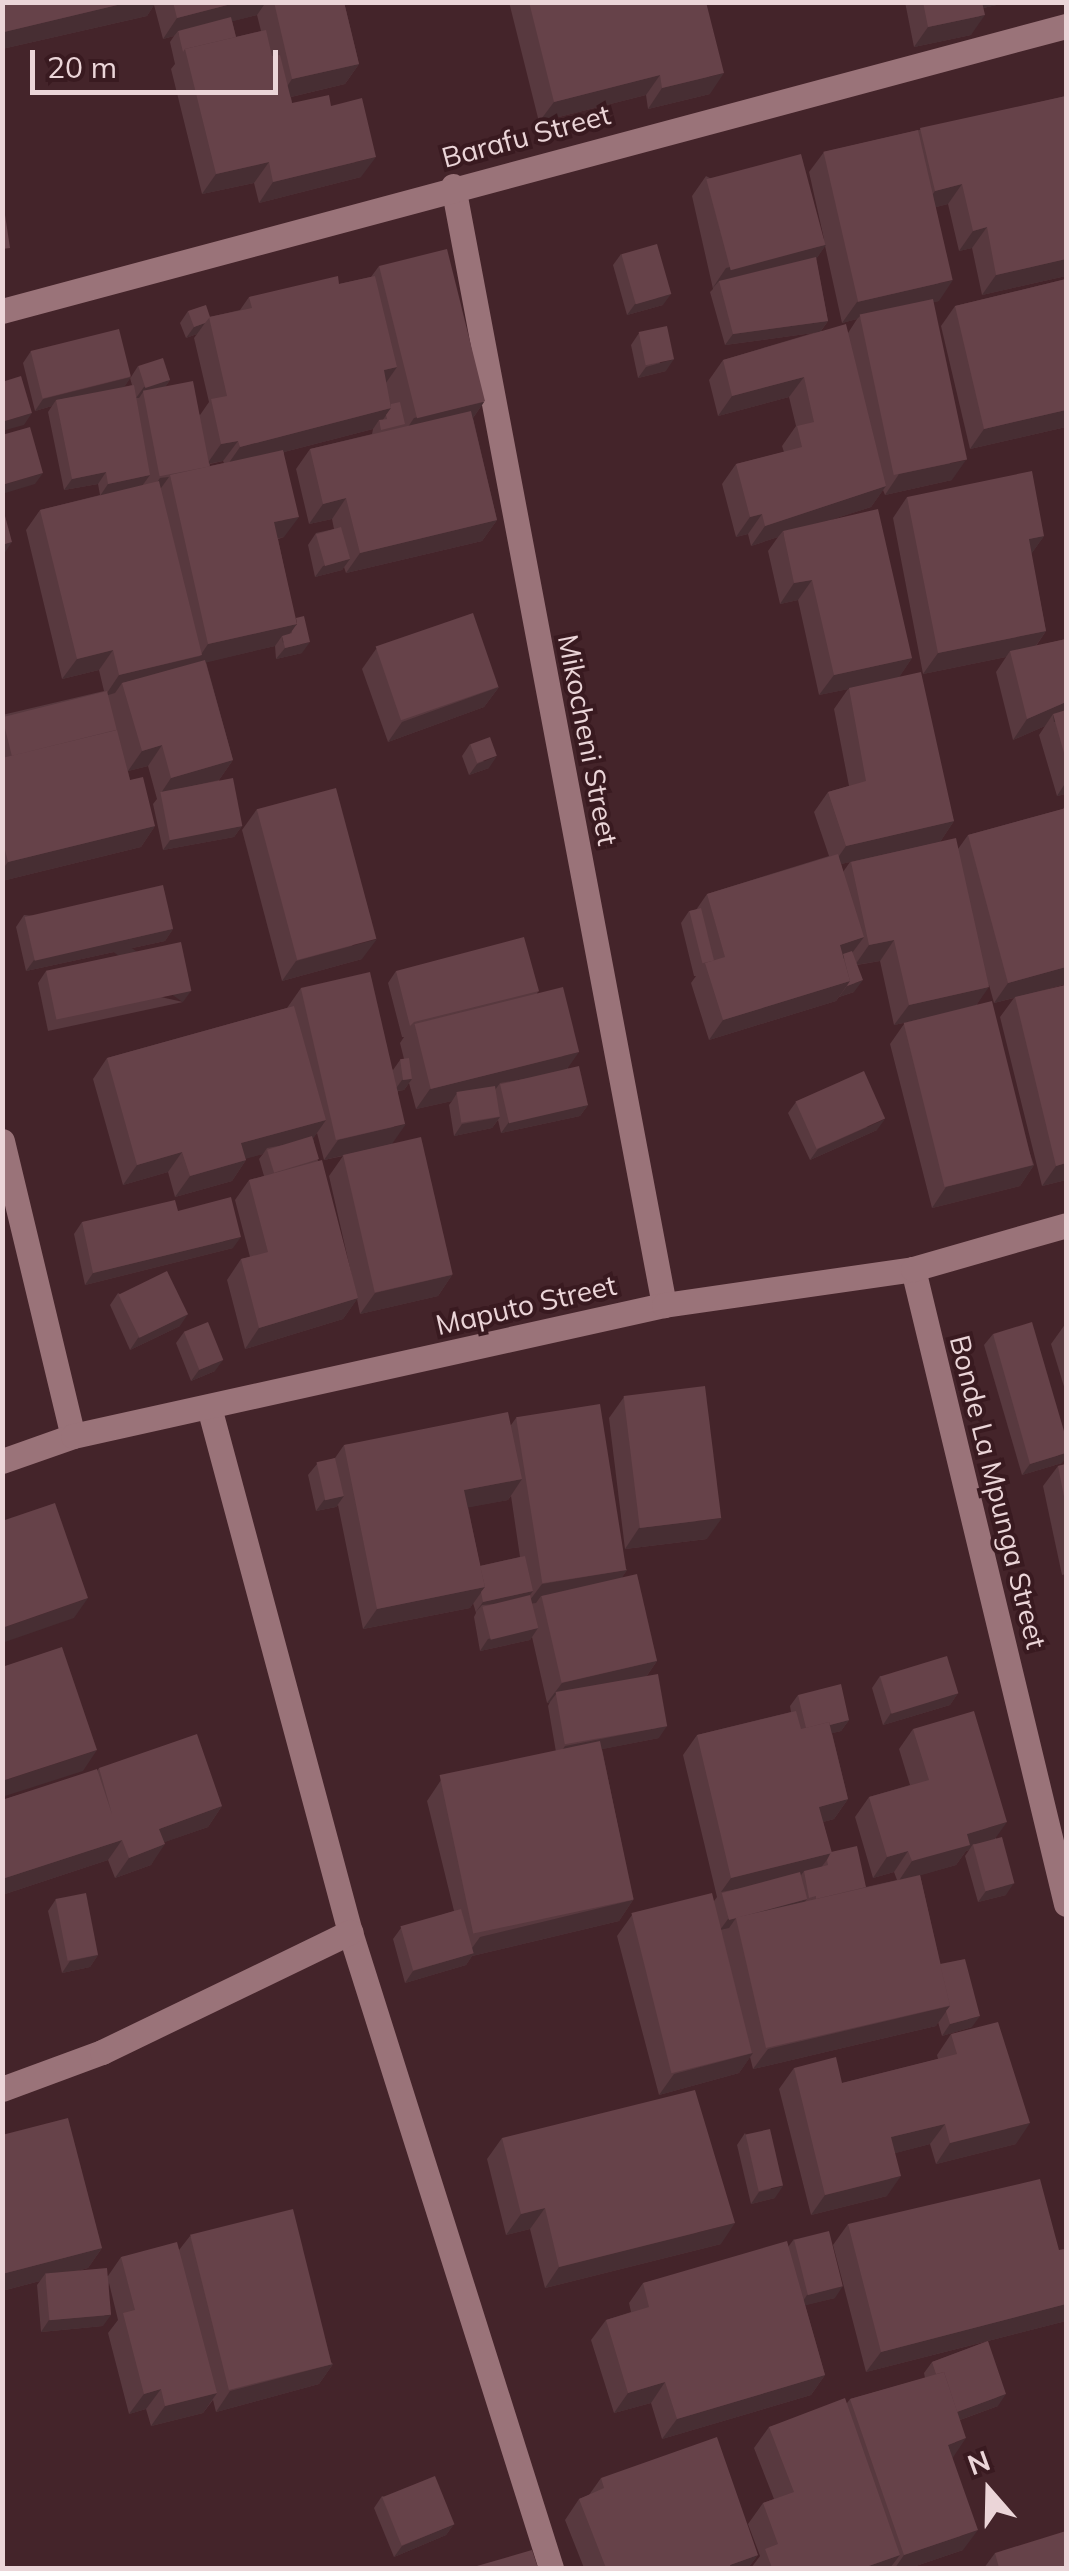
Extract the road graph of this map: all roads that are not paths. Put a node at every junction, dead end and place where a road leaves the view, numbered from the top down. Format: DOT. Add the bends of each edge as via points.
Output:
graph roads {
  1 [pos="1066,26"];
  2 [pos="453,186"];
  3 [pos="2,311"];
  4 [pos="2,1141"];
  5 [pos="1066,1225"];
  6 [pos="913,1270"];
  7 [pos="664,1305"];
  8 [pos="209,1406"];
  9 [pos="73,1436"];
  10 [pos="2,1461"];
  11 [pos="1066,1904"];
  12 [pos="350,1932"];
  13 [pos="2,2089"];
  14 [pos="551,2568"];
  1 -- 2 [label="street, Barafu Street"];
  2 -- 3 [label="street, Barafu Street"];
  2 -- 7 [label="street, Mikocheni Street"];
  4 -- 9 [label="street"];
  5 -- 6 [label="street, Maputo Street"];
  6 -- 7 [label="street, Maputo Street"];
  6 -- 11 [label="street, Bonde La Mpunga Street"];
  7 -- 8 [label="street, Maputo Street"];
  8 -- 9 [label="street, Maputo Street"];
  8 -- 12 [label="street"];
  9 -- 10 [label="street, Maputo Street"];
  12 -- 13 [label="street" via="102,2052"];
  12 -- 14 [label="street"];
}
